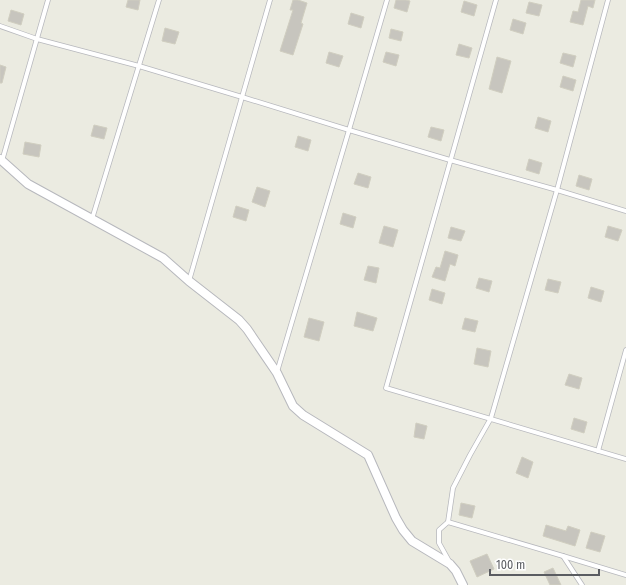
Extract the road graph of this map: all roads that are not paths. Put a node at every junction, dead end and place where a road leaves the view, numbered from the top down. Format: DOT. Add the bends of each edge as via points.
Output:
graph roads {
  1 [pos="48,0"];
  2 [pos="159,0"];
  3 [pos="270,0"];
  4 [pos="386,0"];
  5 [pos="496,0"];
  6 [pos="608,0"];
  7 [pos="0,26"];
  8 [pos="37,39"];
  9 [pos="138,66"];
  10 [pos="242,97"];
  11 [pos="349,130"];
  12 [pos="1,160"];
  13 [pos="450,160"];
  14 [pos="557,190"];
  15 [pos="626,211"];
  16 [pos="92,219"];
  17 [pos="189,281"];
  18 [pos="626,350"];
  19 [pos="277,373"];
  20 [pos="491,418"];
  21 [pos="598,451"];
  22 [pos="626,459"];
  23 [pos="448,522"];
  24 [pos="563,556"];
  25 [pos="450,564"];
  26 [pos="626,575"];
  27 [pos="463,585"];
  28 [pos="582,585"];
  1 -- 8 [label="lane"];
  2 -- 9 [label="lane"];
  3 -- 10 [label="lane"];
  4 -- 11 [label="lane"];
  5 -- 13 [label="lane"];
  6 -- 14 [label="lane"];
  7 -- 8 [label="lane"];
  8 -- 9 [label="lane"];
  8 -- 12 [label="lane"];
  9 -- 10 [label="lane"];
  9 -- 16 [label="lane"];
  10 -- 11 [label="lane"];
  10 -- 17 [label="lane"];
  11 -- 13 [label="lane"];
  11 -- 19 [label="lane"];
  12 -- 16 [label="street" via="28,184"];
  13 -- 14 [label="lane"];
  13 -- 20 [label="lane" via="386,388"];
  14 -- 15 [label="lane"];
  14 -- 20 [label="lane"];
  16 -- 17 [label="street" via="163,258"];
  17 -- 19 [label="street" via="239,320"];
  18 -- 21 [label="lane"];
  19 -- 25 [label="street" via="293,406 303,415 368,455 396,518 412,541"];
  20 -- 21 [label="lane"];
  20 -- 23 [label="lane" via="453,488"];
  21 -- 22 [label="lane"];
  23 -- 24 [label="lane"];
  23 -- 25 [label="lane" via="439,530 439,543"];
  24 -- 26 [label="lane"];
  24 -- 28 [label="lane"];
  25 -- 27 [label="street"];
}
